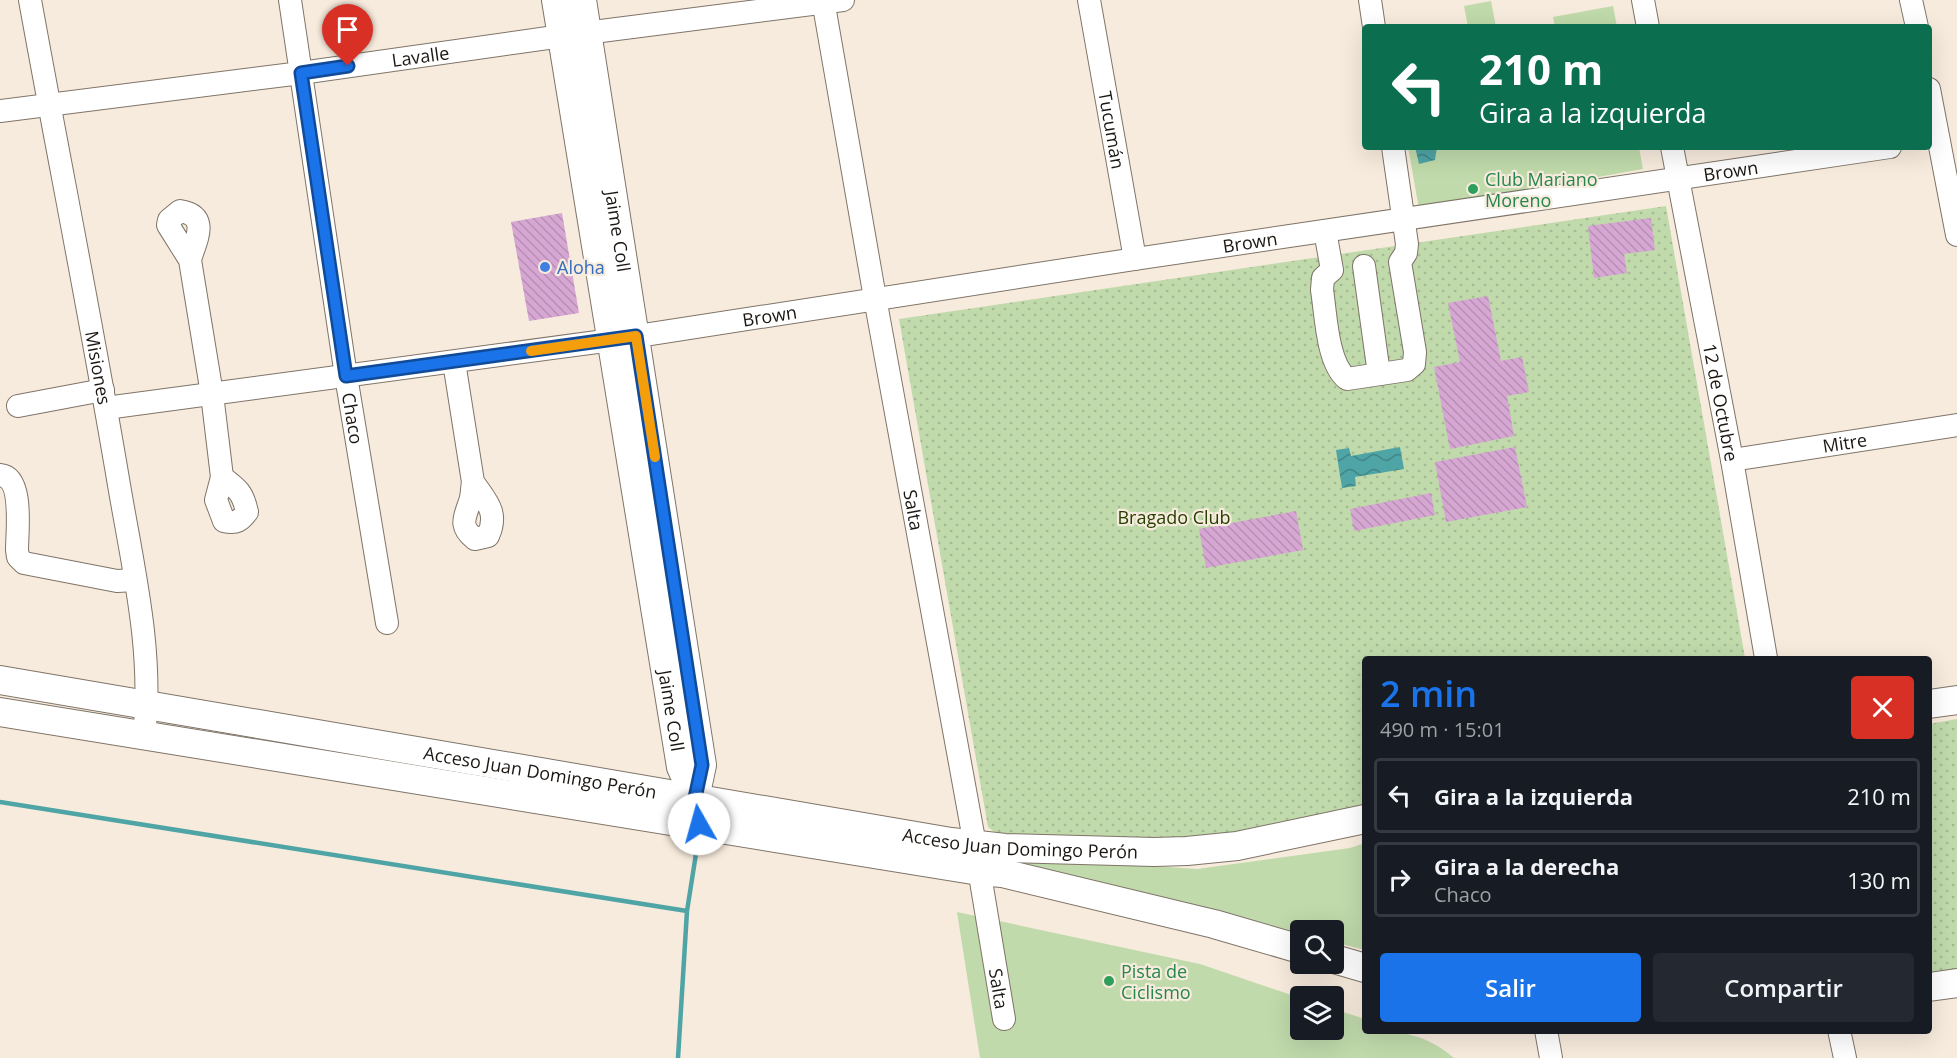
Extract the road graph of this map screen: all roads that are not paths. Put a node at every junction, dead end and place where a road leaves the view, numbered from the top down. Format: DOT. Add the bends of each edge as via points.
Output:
graph roads {
  1 [pos="30,0"];
  2 [pos="290,0"];
  3 [pos="556,0"];
  4 [pos="582,0"];
  5 [pos="1089,0"];
  6 [pos="1370,0"];
  7 [pos="1642,0"];
  8 [pos="1911,0"];
  9 [pos="830,1"];
  10 [pos="1374,24"];
  11 [pos="1647,24"];
  12 [pos="1916,24"];
  13 [pos="575,35"];
  14 [pos="301,73"];
  15 [pos="1932,101"];
  16 [pos="49,105"];
  17 [pos="0,111"];
  18 [pos="1942,139"];
  19 [pos="1393,150"];
  20 [pos="1673,150"];
  21 [pos="1870,150"];
  22 [pos="1679,179"];
  23 [pos="1404,220"];
  24 [pos="1325,231"];
  25 [pos="1957,236"];
  26 [pos="1135,259"];
  27 [pos="190,260"];
  28 [pos="1400,262"];
  29 [pos="1364,266"];
  30 [pos="1332,270"];
  31 [pos="875,298"];
  32 [pos="624,338"];
  33 [pos="454,362"];
  34 [pos="1379,374"];
  35 [pos="346,376"];
  36 [pos="212,394"];
  37 [pos="105,399"];
  38 [pos="18,406"];
  39 [pos="1957,425"];
  40 [pos="1732,460"];
  41 [pos="0,475"];
  42 [pos="222,477"];
  43 [pos="473,482"];
  44 [pos="135,580"];
  45 [pos="387,623"];
  46 [pos="1766,656"];
  47 [pos="0,680"];
  48 [pos="1957,700"];
  49 [pos="1932,704"];
  50 [pos="148,705"];
  51 [pos="0,712"];
  52 [pos="144,736"];
  53 [pos="697,811"];
  54 [pos="1362,820"];
  55 [pos="977,858"];
  56 [pos="1290,946"];
  57 [pos="1344,962"];
  58 [pos="1362,967"];
  59 [pos="1957,983"];
  60 [pos="1932,987"];
  61 [pos="1004,1019"];
  62 [pos="1547,1034"];
  63 [pos="1840,1034"];
  64 [pos="1551,1058"];
  65 [pos="1845,1058"];
  1 -- 16 [label="street, Misiones"];
  2 -- 14 [label="street, Chaco"];
  3 -- 13 [label="main road, Jaime Coll"];
  4 -- 13 [label="main road, Jaime Coll"];
  5 -- 26 [label="street, Tucumán"];
  6 -- 10 [label="street"];
  7 -- 11 [label="street"];
  8 -- 12 [label="street"];
  9 -- 13 [label="street, Lavalle"];
  9 -- 31 [label="street, Salta"];
  13 -- 14 [label="street, Lavalle"];
  13 -- 32 [label="main road, Jaime Coll"];
  14 -- 16 [label="street, Lavalle"];
  14 -- 35 [label="street, Chaco"];
  15 -- 18 [label="street"];
  16 -- 17 [label="street, Lavalle"];
  16 -- 37 [label="street, Misiones"];
  18 -- 25 [label="street"];
  19 -- 23 [label="street"];
  20 -- 22 [label="street, 12 de Octubre"];
  21 -- 22 [label="street, Brown"];
  22 -- 23 [label="street, Brown"];
  22 -- 40 [label="street, 12 de Octubre"];
  23 -- 24 [label="street, Brown"];
  23 -- 28 [label="street" via="1406,253"];
  24 -- 26 [label="street, Brown"];
  24 -- 30 [label="street"];
  26 -- 31 [label="street, Brown"];
  27 -- 36 [label="street"];
  28 -- 29 [label="street"];
  28 -- 34 [label="street" via="1414,364 1407,370"];
  29 -- 30 [label="street"];
  29 -- 34 [label="street"];
  30 -- 34 [label="street" via="1323,278 1322,290 1334,362 1347,379"];
  31 -- 32 [label="street, Brown"];
  31 -- 55 [label="street, Salta"];
  32 -- 33 [label="street, Brown"];
  32 -- 53 [label="main road, Jaime Coll" via="702,765"];
  33 -- 35 [label="street, Brown"];
  33 -- 43 [label="street"];
  35 -- 36 [label="street, Brown"];
  35 -- 45 [label="street, Chaco"];
  36 -- 37 [label="street, Brown"];
  36 -- 42 [label="street"];
  37 -- 38 [label="street, Brown"];
  37 -- 44 [label="street, Misiones"];
  39 -- 40 [label="street, Mitre"];
  40 -- 46 [label="street, 12 de Octubre"];
  41 -- 44 [label="street" via="13,483 17,493 17,550 24,562"];
  44 -- 50 [label="street, Misiones" via="146,642"];
  47 -- 50 [label="main road, Acceso Juan Domingo Perón"];
  48 -- 49 [label="main road"];
  50 -- 52 [label="street, Misiones"];
  50 -- 53 [label="main road, Acceso Juan Domingo Perón"];
  51 -- 52 [label="main road, Acceso Juan Domingo Perón"];
  52 -- 53 [label="main road, Acceso Juan Domingo Perón"];
  53 -- 55 [label="main road, Acceso Juan Domingo Perón"];
  54 -- 55 [label="main road, Acceso Juan Domingo Perón" via="1237,846 1187,851 1005,848"];
  55 -- 56 [label="main road, Acceso Juan Domingo Perón" via="1002,873"];
  55 -- 61 [label="street, Salta"];
  57 -- 58 [label="main road"];
  59 -- 60 [label="main road"];
  62 -- 64 [label="street"];
  63 -- 65 [label="street"];
}
